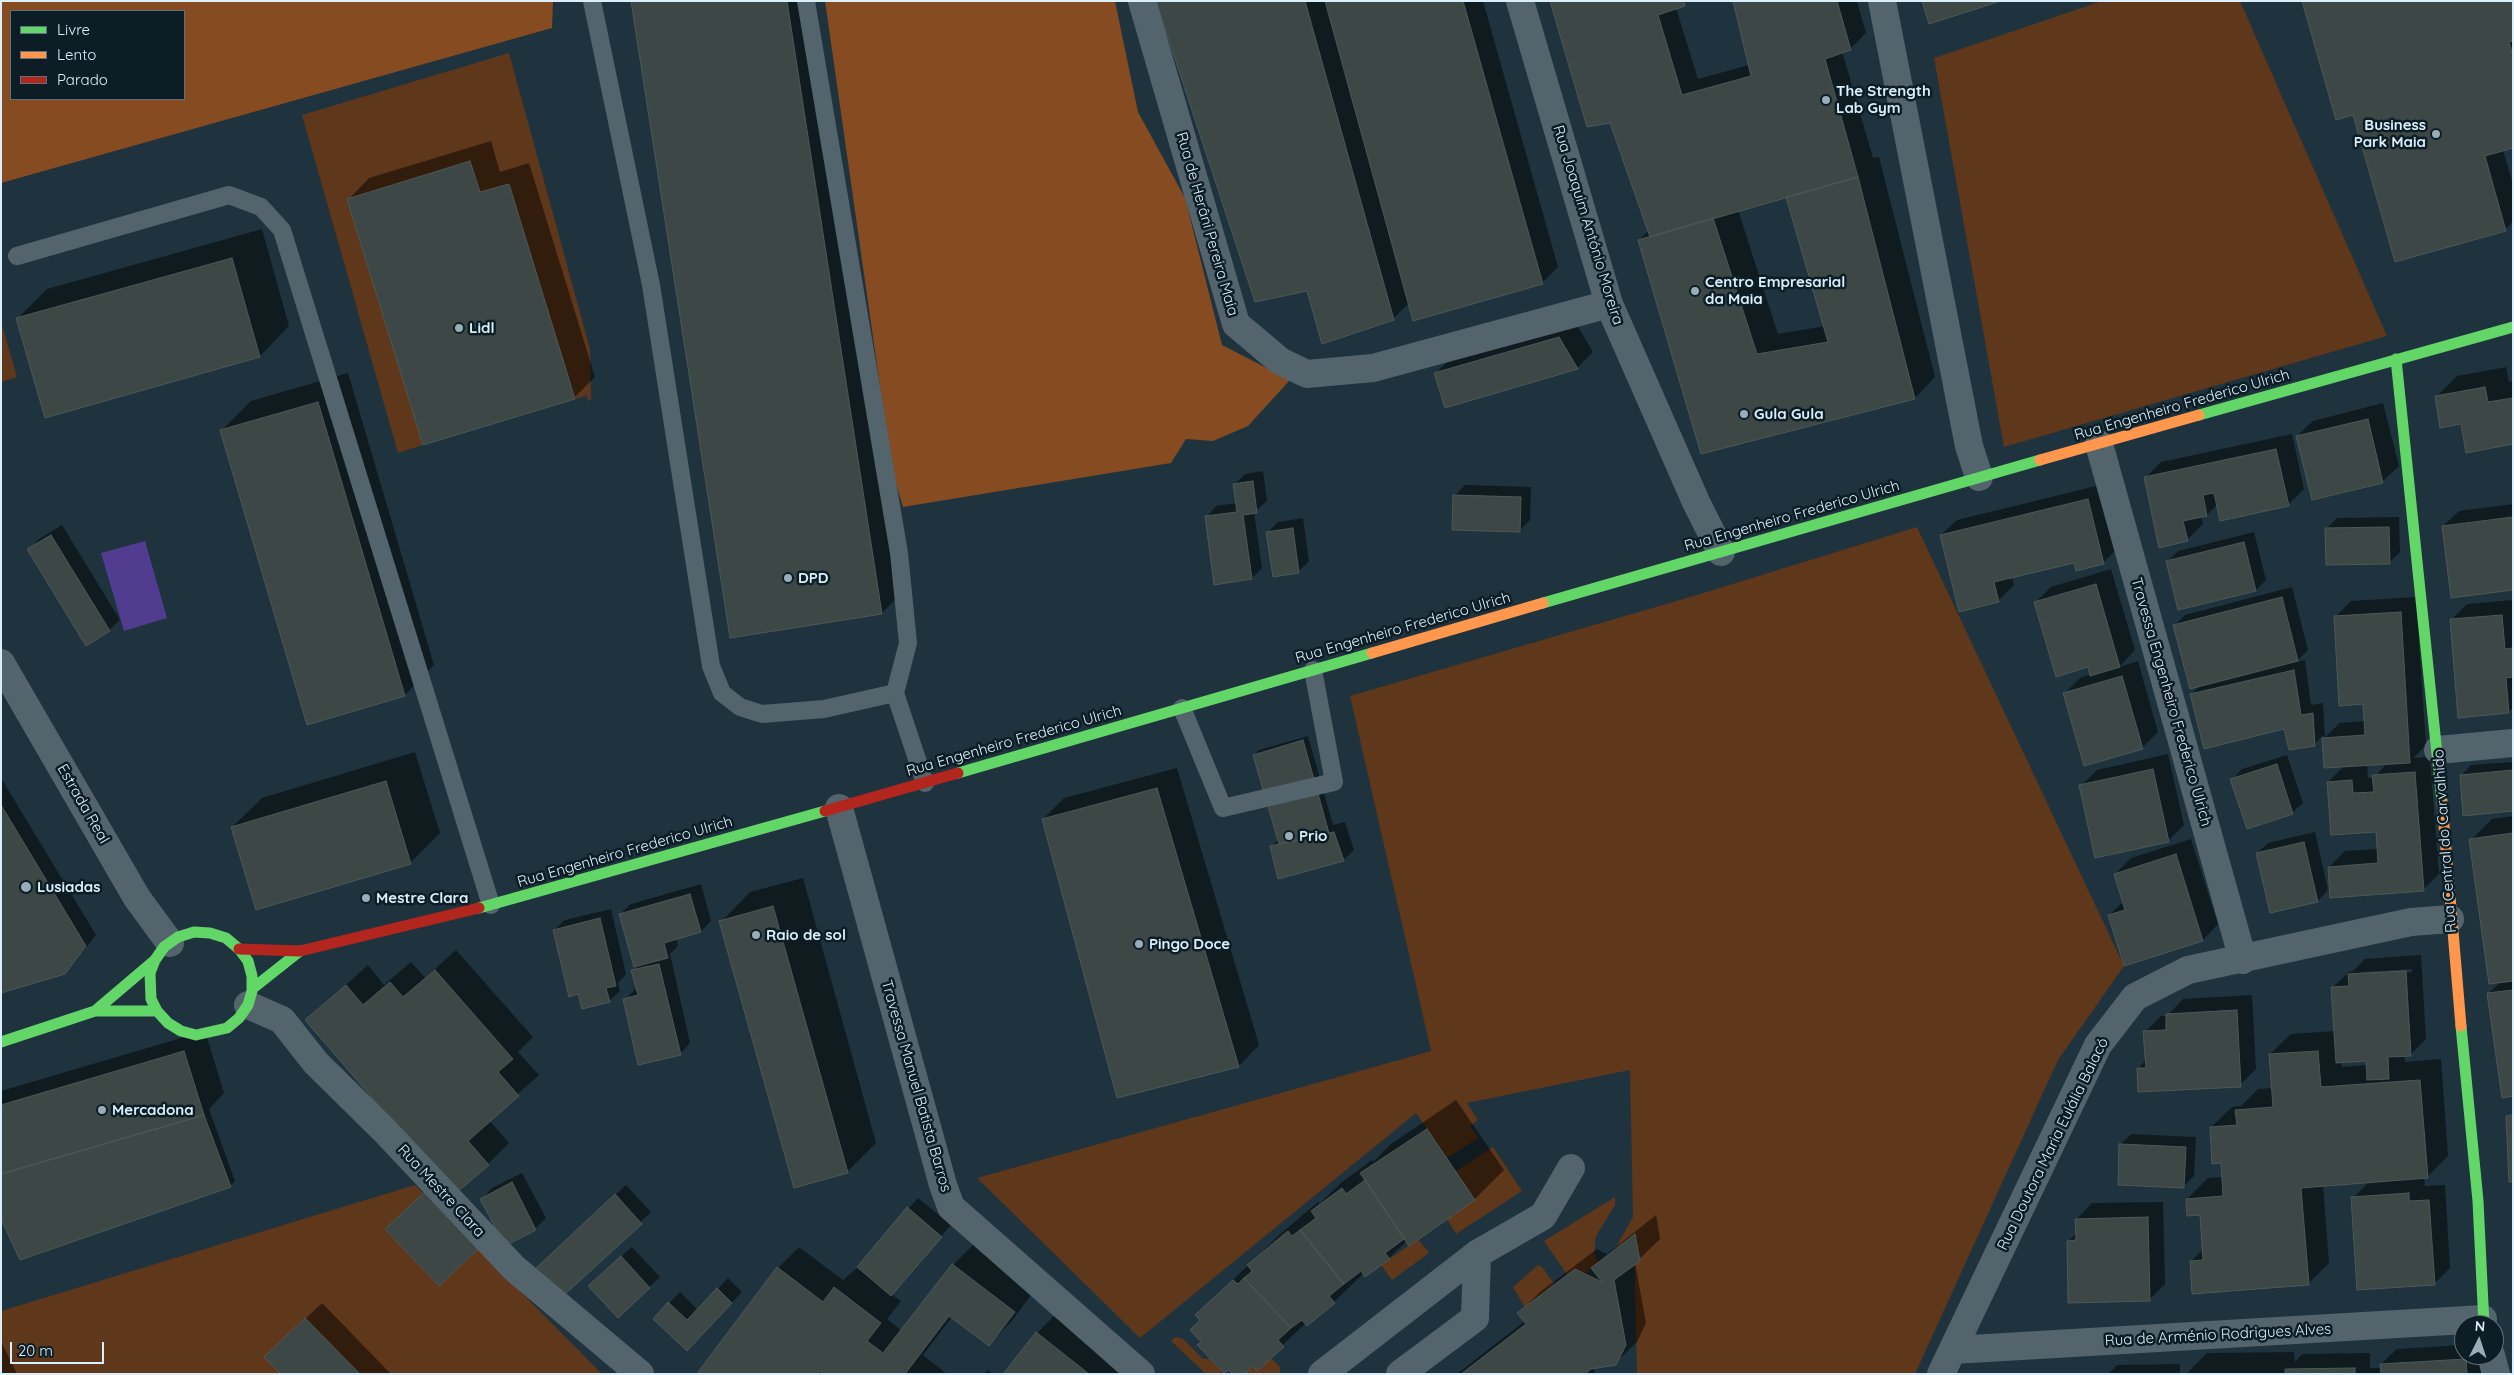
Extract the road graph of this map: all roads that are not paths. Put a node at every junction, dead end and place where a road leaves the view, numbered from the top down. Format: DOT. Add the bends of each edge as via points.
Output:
graph roads {
  1 [pos="592,1"];
  2 [pos="806,1"];
  3 [pos="1142,1"];
  4 [pos="1520,1"];
  5 [pos="1882,1"];
  6 [pos="17,256"];
  7 [pos="1609,304"];
  8 [pos="2513,327"];
  9 [pos="2396,359"];
  10 [pos="2099,444"];
  11 [pos="1980,477"];
  12 [pos="1721,552"];
  13 [pos="1,663"];
  14 [pos="1313,670"];
  15 [pos="895,693"];
  16 [pos="1182,708"];
  17 [pos="2513,743"];
  18 [pos="2438,750"];
  19 [pos="925,783"];
  20 [pos="839,808"];
  21 [pos="491,905"];
  22 [pos="2450,919"];
  23 [pos="239,949"];
  24 [pos="162,951"];
  25 [pos="300,951"];
  26 [pos="2243,960"];
  27 [pos="250,997"];
  28 [pos="95,1011"];
  29 [pos="157,1011"];
  30 [pos="1,1042"];
  31 [pos="1571,1168"];
  32 [pos="1477,1254"];
  33 [pos="2484,1315"];
  34 [pos="2454,1324"];
  35 [pos="1947,1362"];
  36 [pos="640,1374"];
  37 [pos="1141,1374"];
  38 [pos="1322,1374"];
  39 [pos="1400,1374"];
  1 -- 15 [label="lane" via="651,285 711,666 722,693 740,707 762,714 824,709"];
  2 -- 15 [label="lane" via="899,553 908,643"];
  3 -- 7 [label="street, Rua de Herâni Pereira Maia" via="1236,324 1280,361 1307,374 1373,368"];
  4 -- 7 [label="street, Rua Joaquim António Moreira"];
  5 -- 11 [label="street" via="1969,446"];
  6 -- 21 [label="lane" via="229,196 261,207 282,230"];
  7 -- 12 [label="street, Rua Joaquim António Moreira"];
  8 -- 9 [label="main road, Rua Engenheiro Frederico Ulrich"];
  9 -- 10 [label="main road, Rua Engenheiro Frederico Ulrich"];
  9 -- 18 [label="main road, Rua Central do Carvalhido"];
  10 -- 11 [label="main road, Rua Engenheiro Frederico Ulrich"];
  10 -- 26 [label="street, Travessa Engenheiro Frederico Ulrich"];
  11 -- 12 [label="main road, Rua Engenheiro Frederico Ulrich"];
  12 -- 14 [label="main road, Rua Engenheiro Frederico Ulrich"];
  13 -- 24 [label="street, Estrada Real" via="137,898"];
  14 -- 16 [label="main road, Rua Engenheiro Frederico Ulrich"];
  14 -- 16 [label="lane" via="1334,782 1223,808"];
  15 -- 19 [label="lane"];
  16 -- 19 [label="main road, Rua Engenheiro Frederico Ulrich"];
  17 -- 18 [label="street"];
  18 -- 22 [label="main road, Rua Central do Carvalhido"];
  19 -- 20 [label="main road, Rua Engenheiro Frederico Ulrich"];
  20 -- 21 [label="main road, Rua Engenheiro Frederico Ulrich"];
  20 -- 37 [label="street, Travessa Manuel Batista Barros" via="951,1207"];
  21 -- 25 [label="main road, Rua Engenheiro Frederico Ulrich"];
  22 -- 26 [label="street, Rua Doutora Maria Eulália Balacó" via="2411,922"];
  22 -- 33 [label="main road, Rua Central do Carvalhido" via="2478,1201"];
  23 -- 24 [label="main road" via="226,938 210,932 194,932 178,937"];
  23 -- 25 [label="main road, Rua Engenheiro Frederico Ulrich"];
  23 -- 27 [label="main road" via="248,961 252,976"];
  24 -- 28 [label="main road"];
  24 -- 29 [label="main road, Rua Engenheiro Frederico Ulrich" via="149,986"];
  25 -- 27 [label="main road, Rua Engenheiro Frederico Ulrich"];
  26 -- 35 [label="street, Rua Doutora Maria Eulália Balacó" via="2188,970 2135,997 2098,1045"];
  27 -- 29 [label="main road, Rua Engenheiro Frederico Ulrich" via="239,1018 227,1028 212,1033 196,1035 181,1031"];
  27 -- 36 [label="street, Rua Mestre Clara" via="282,1020 316,1063 514,1268"];
  28 -- 29 [label="main road"];
  28 -- 30 [label="main road"];
  31 -- 32 [label="street" via="1543,1216"];
  32 -- 38 [label="street"];
  32 -- 39 [label="street" via="1475,1318"];
  34 -- 35 [label="street, Rua de Arménio Rodrigues Alves"];
}
